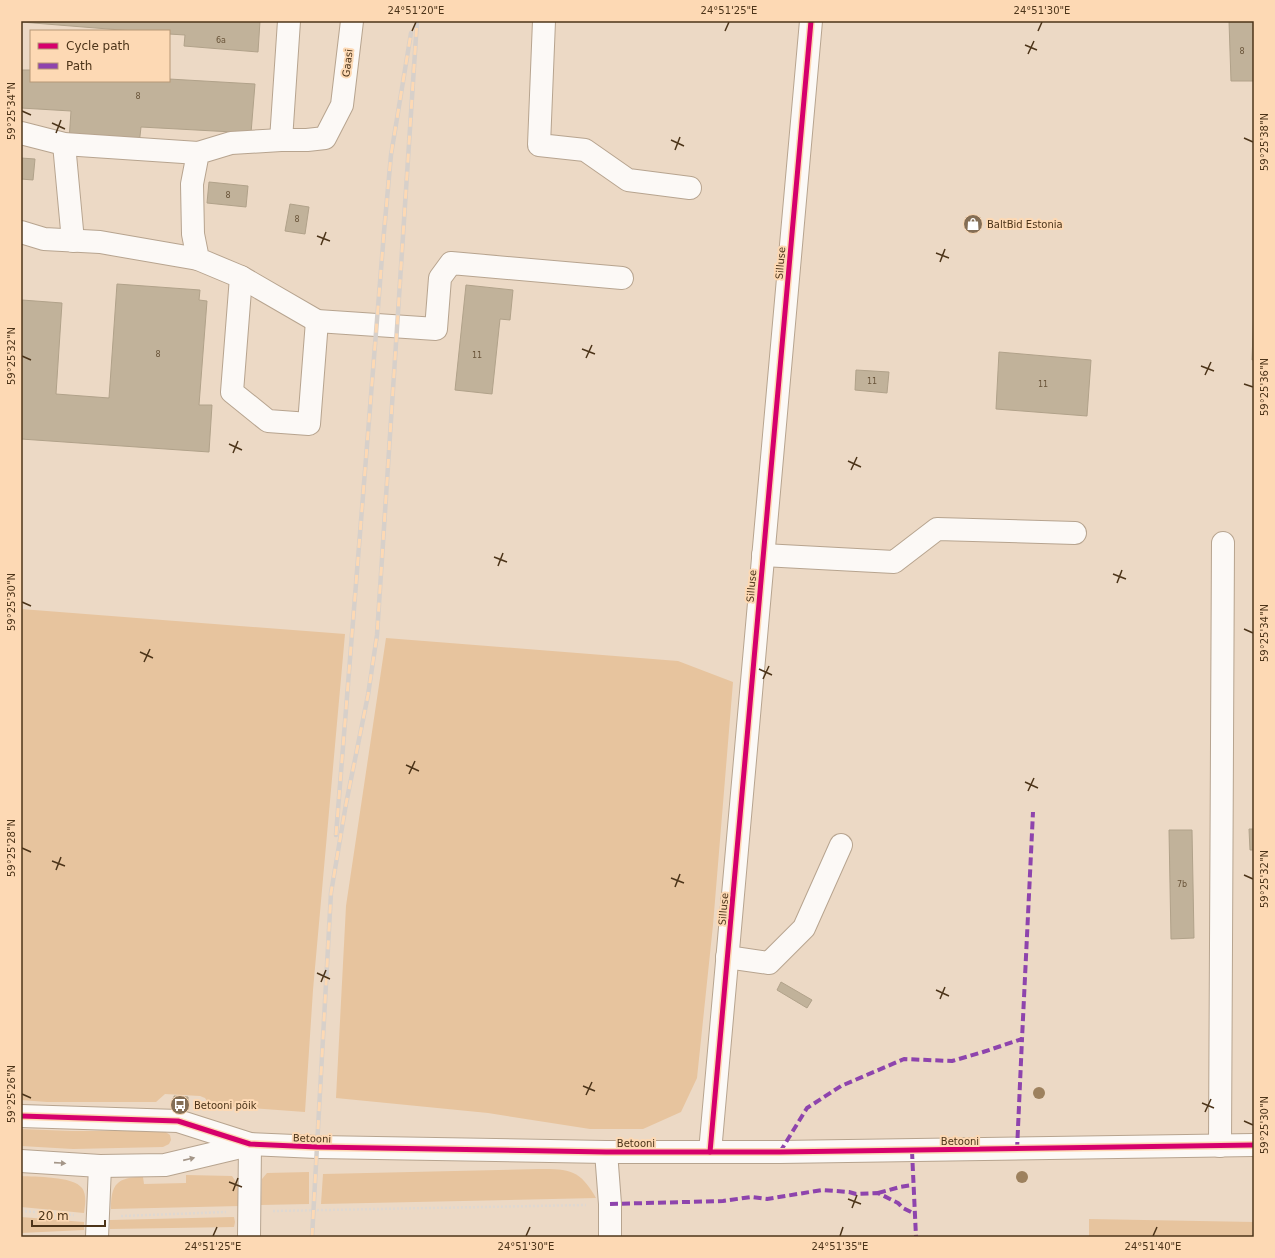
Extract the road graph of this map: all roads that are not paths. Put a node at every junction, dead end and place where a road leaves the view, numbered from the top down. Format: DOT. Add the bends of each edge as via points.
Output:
graph roads {
  1 [pos="289,21"];
  2 [pos="352,21"];
  3 [pos="544,21"];
  4 [pos="810,21"];
  5 [pos="21,133"];
  6 [pos="281,140"];
  7 [pos="64,144"];
  8 [pos="198,153"];
  9 [pos="690,188"];
  10 [pos="21,232"];
  11 [pos="73,241"];
  12 [pos="198,260"];
  13 [pos="241,277"];
  14 [pos="622,278"];
  15 [pos="317,321"];
  16 [pos="1075,533"];
  17 [pos="1224,543"];
  18 [pos="763,555"];
  19 [pos="841,845"];
  20 [pos="727,957"];
  21 [pos="21,1116"];
  22 [pos="250,1144"];
  23 [pos="1254,1145"];
  24 [pos="1220,1146"];
  25 [pos="606,1152"];
  26 [pos="710,1152"];
  27 [pos="21,1161"];
  28 [pos="100,1166"];
  29 [pos="97,1227"];
  30 [pos="249,1237"];
  31 [pos="610,1237"];
  1 -- 6 [label="street"];
  2 -- 6 [label="street, Gaasi" via="342,105 325,138"];
  3 -- 9 [label="street" via="539,145 585,150 628,180"];
  4 -- 18 [label="street, Silluse"];
  5 -- 7 [label="street"];
  6 -- 8 [label="street" via="231,142"];
  7 -- 8 [label="street"];
  7 -- 11 [label="street"];
  8 -- 12 [label="street" via="192,184 193,234"];
  10 -- 11 [label="street" via="44,239"];
  11 -- 12 [label="street" via="100,242"];
  12 -- 13 [label="street"];
  13 -- 15 [label="street"];
  13 -- 15 [label="street" via="232,392 268,421 309,424"];
  14 -- 15 [label="street" via="451,263 440,278 436,329"];
  16 -- 18 [label="street" via="938,529 894,562"];
  17 -- 24 [label="street"];
  18 -- 20 [label="street, Silluse"];
  19 -- 20 [label="street" via="804,928 769,962"];
  20 -- 26 [label="street, Silluse"];
  21 -- 22 [label="street, Betooni" via="178,1121"];
  22 -- 25 [label="street, Betooni"];
  28 -- 22 [label="street, Betooni, one-way" via="165,1165"];
  22 -- 30 [label="street"];
  23 -- 24 [label="street, Betooni"];
  24 -- 26 [label="street, Betooni"];
  25 -- 26 [label="street, Betooni"];
  25 -- 31 [label="street"];
  27 -- 28 [label="street, Betooni, one-way"];
  28 -- 29 [label="street"];
}
